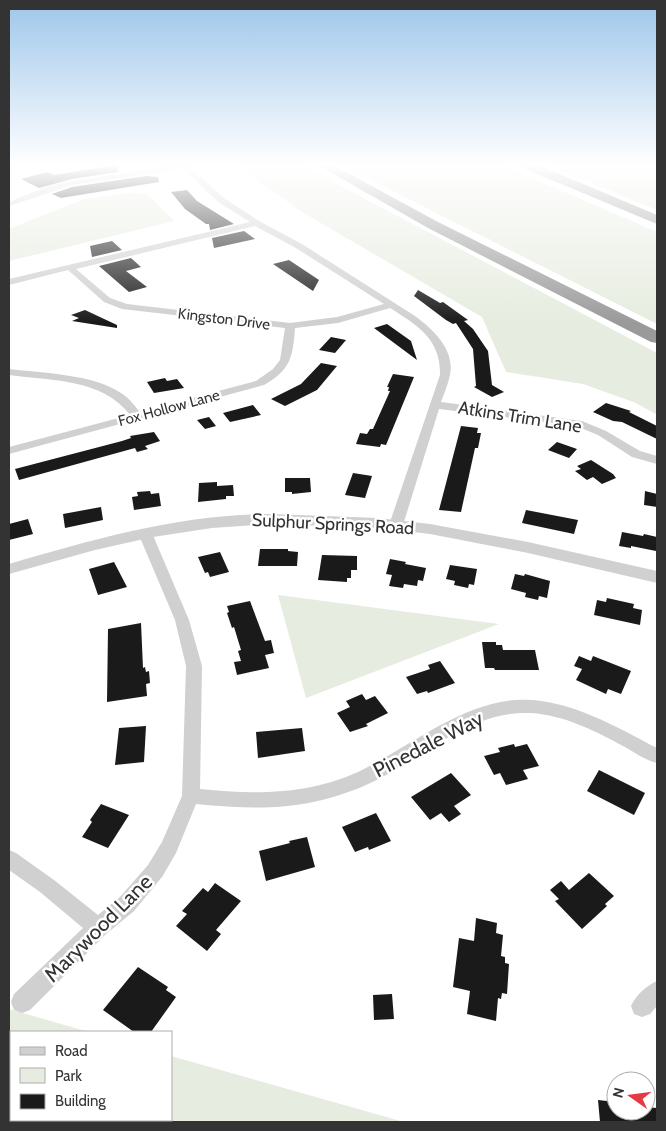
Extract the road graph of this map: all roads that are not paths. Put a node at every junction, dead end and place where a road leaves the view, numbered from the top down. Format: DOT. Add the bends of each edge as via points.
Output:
graph roads {
  1 [pos="249,218"];
  2 [pos="420,218"];
  3 [pos="256,222"];
  4 [pos="70,267"];
  5 [pos="9,282"];
  6 [pos="390,305"];
  7 [pos="290,326"];
  8 [pos="657,338"];
  9 [pos="9,372"];
  10 [pos="436,405"];
  11 [pos="138,416"];
  12 [pos="9,451"];
  13 [pos="657,460"];
  14 [pos="396,525"];
  15 [pos="145,533"];
  16 [pos="9,569"];
  17 [pos="657,578"];
  18 [pos="657,756"];
  19 [pos="191,796"];
  20 [pos="9,859"];
  21 [pos="98,928"];
  22 [pos="22,1002"];
  1 -- 3 [label="street"];
  2 -- 8 [label="highway"];
  3 -- 4 [label="street"];
  3 -- 6 [label="street"];
  4 -- 5 [label="street"];
  4 -- 7 [label="street, Kingston Drive" via="107,300 125,307"];
  6 -- 7 [label="street, Kingston Drive" via="326,322"];
  6 -- 10 [label="street" via="424,327 439,343 444,355 445,375"];
  7 -- 11 [label="street, Fox Hollow Lane" via="287,360 269,378 245,388"];
  9 -- 11 [label="street" via="102,387 127,402"];
  10 -- 13 [label="street, Atkins Trim Lane" via="578,423 636,454"];
  10 -- 14 [label="street"];
  11 -- 12 [label="street, Fox Hollow Lane"];
  14 -- 15 [label="street, Sulphur Springs Road" via="244,520"];
  14 -- 17 [label="street, Sulphur Springs Road" via="491,540"];
  15 -- 16 [label="street, Sulphur Springs Road"];
  15 -- 19 [label="street, Marywood Lane" via="182,620 194,666"];
  18 -- 19 [label="street, Pinedale Way" via="585,721 549,709 515,706 485,713 368,776 328,790 267,800"];
  19 -- 21 [label="street, Marywood Lane" via="155,871 126,904"];
  20 -- 21 [label="street"];
  21 -- 22 [label="street, Marywood Lane"];
}
